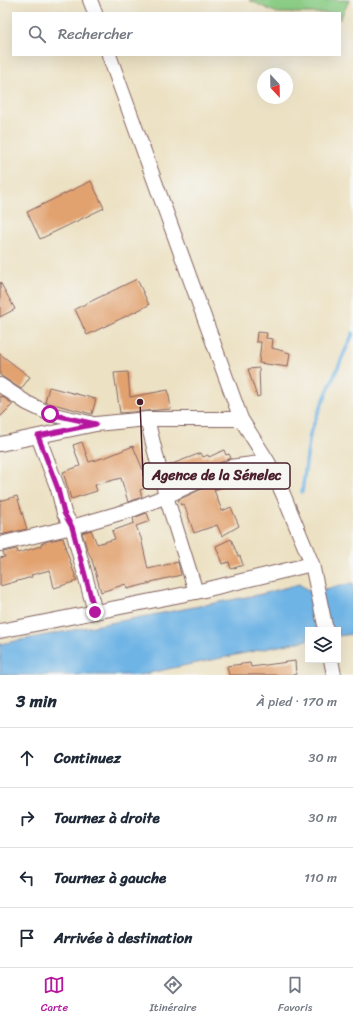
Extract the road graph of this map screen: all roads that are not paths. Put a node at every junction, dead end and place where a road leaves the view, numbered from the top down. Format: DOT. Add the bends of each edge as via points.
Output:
graph roads {
  1 [pos="90,0"];
  2 [pos="95,12"];
  3 [pos="109,56"];
  4 [pos="0,385"];
  5 [pos="147,419"];
  6 [pos="241,419"];
  7 [pos="96,424"];
  8 [pos="38,436"];
  9 [pos="0,444"];
  10 [pos="268,462"];
  11 [pos="166,496"];
  12 [pos="72,527"];
  13 [pos="0,544"];
  14 [pos="312,564"];
  15 [pos="196,592"];
  16 [pos="95,612"];
  17 [pos="325,627"];
  18 [pos="0,631"];
  19 [pos="332,663"];
  20 [pos="334,675"];
  1 -- 2 [label="street"];
  3 -- 6 [label="street"];
  4 -- 7 [label="street" via="27,403 50,414"];
  5 -- 6 [label="street"];
  5 -- 7 [label="street"];
  5 -- 11 [label="street"];
  6 -- 10 [label="street"];
  7 -- 8 [label="street"];
  8 -- 9 [label="street"];
  8 -- 12 [label="street" via="64,513"];
  10 -- 11 [label="street" via="230,467"];
  10 -- 14 [label="street"];
  11 -- 12 [label="street" via="134,509"];
  11 -- 15 [label="street"];
  12 -- 13 [label="street"];
  12 -- 16 [label="street"];
  14 -- 15 [label="street"];
  14 -- 17 [label="street"];
  15 -- 16 [label="street"];
  16 -- 18 [label="street"];
  19 -- 20 [label="street"];
}
